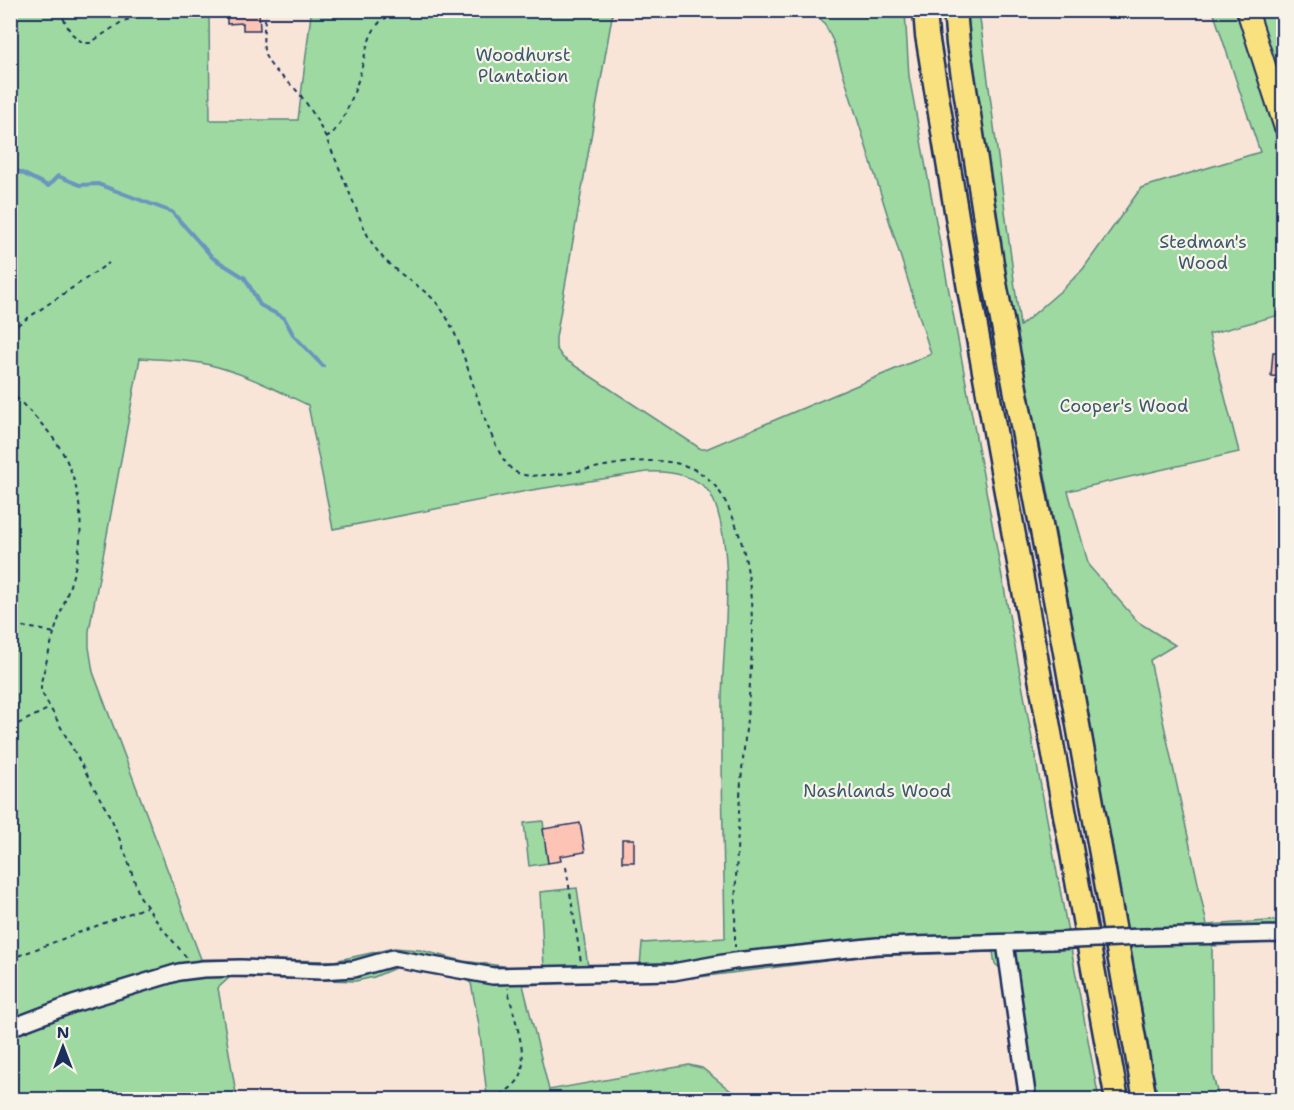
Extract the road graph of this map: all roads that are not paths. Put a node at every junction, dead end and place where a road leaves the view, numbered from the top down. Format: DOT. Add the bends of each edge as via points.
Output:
graph roads {
  1 [pos="925,10"];
  2 [pos="955,10"];
  3 [pos="1247,10"];
  4 [pos="1284,125"];
  5 [pos="1284,934"];
  6 [pos="1005,943"];
  7 [pos="10,1028"];
  8 [pos="1028,1100"];
  9 [pos="1117,1100"];
  10 [pos="1145,1100"];
  1 -- 9 [label="highway" via="959,237"];
  2 -- 10 [label="highway" via="995,283"];
  3 -- 4 [label="main road"];
  5 -- 6 [label="street, bridge"];
  6 -- 7 [label="street" via="877,946 734,961 673,972 506,976 393,958 354,969 321,971 195,969 73,1004"];
  6 -- 8 [label="street"];
}
